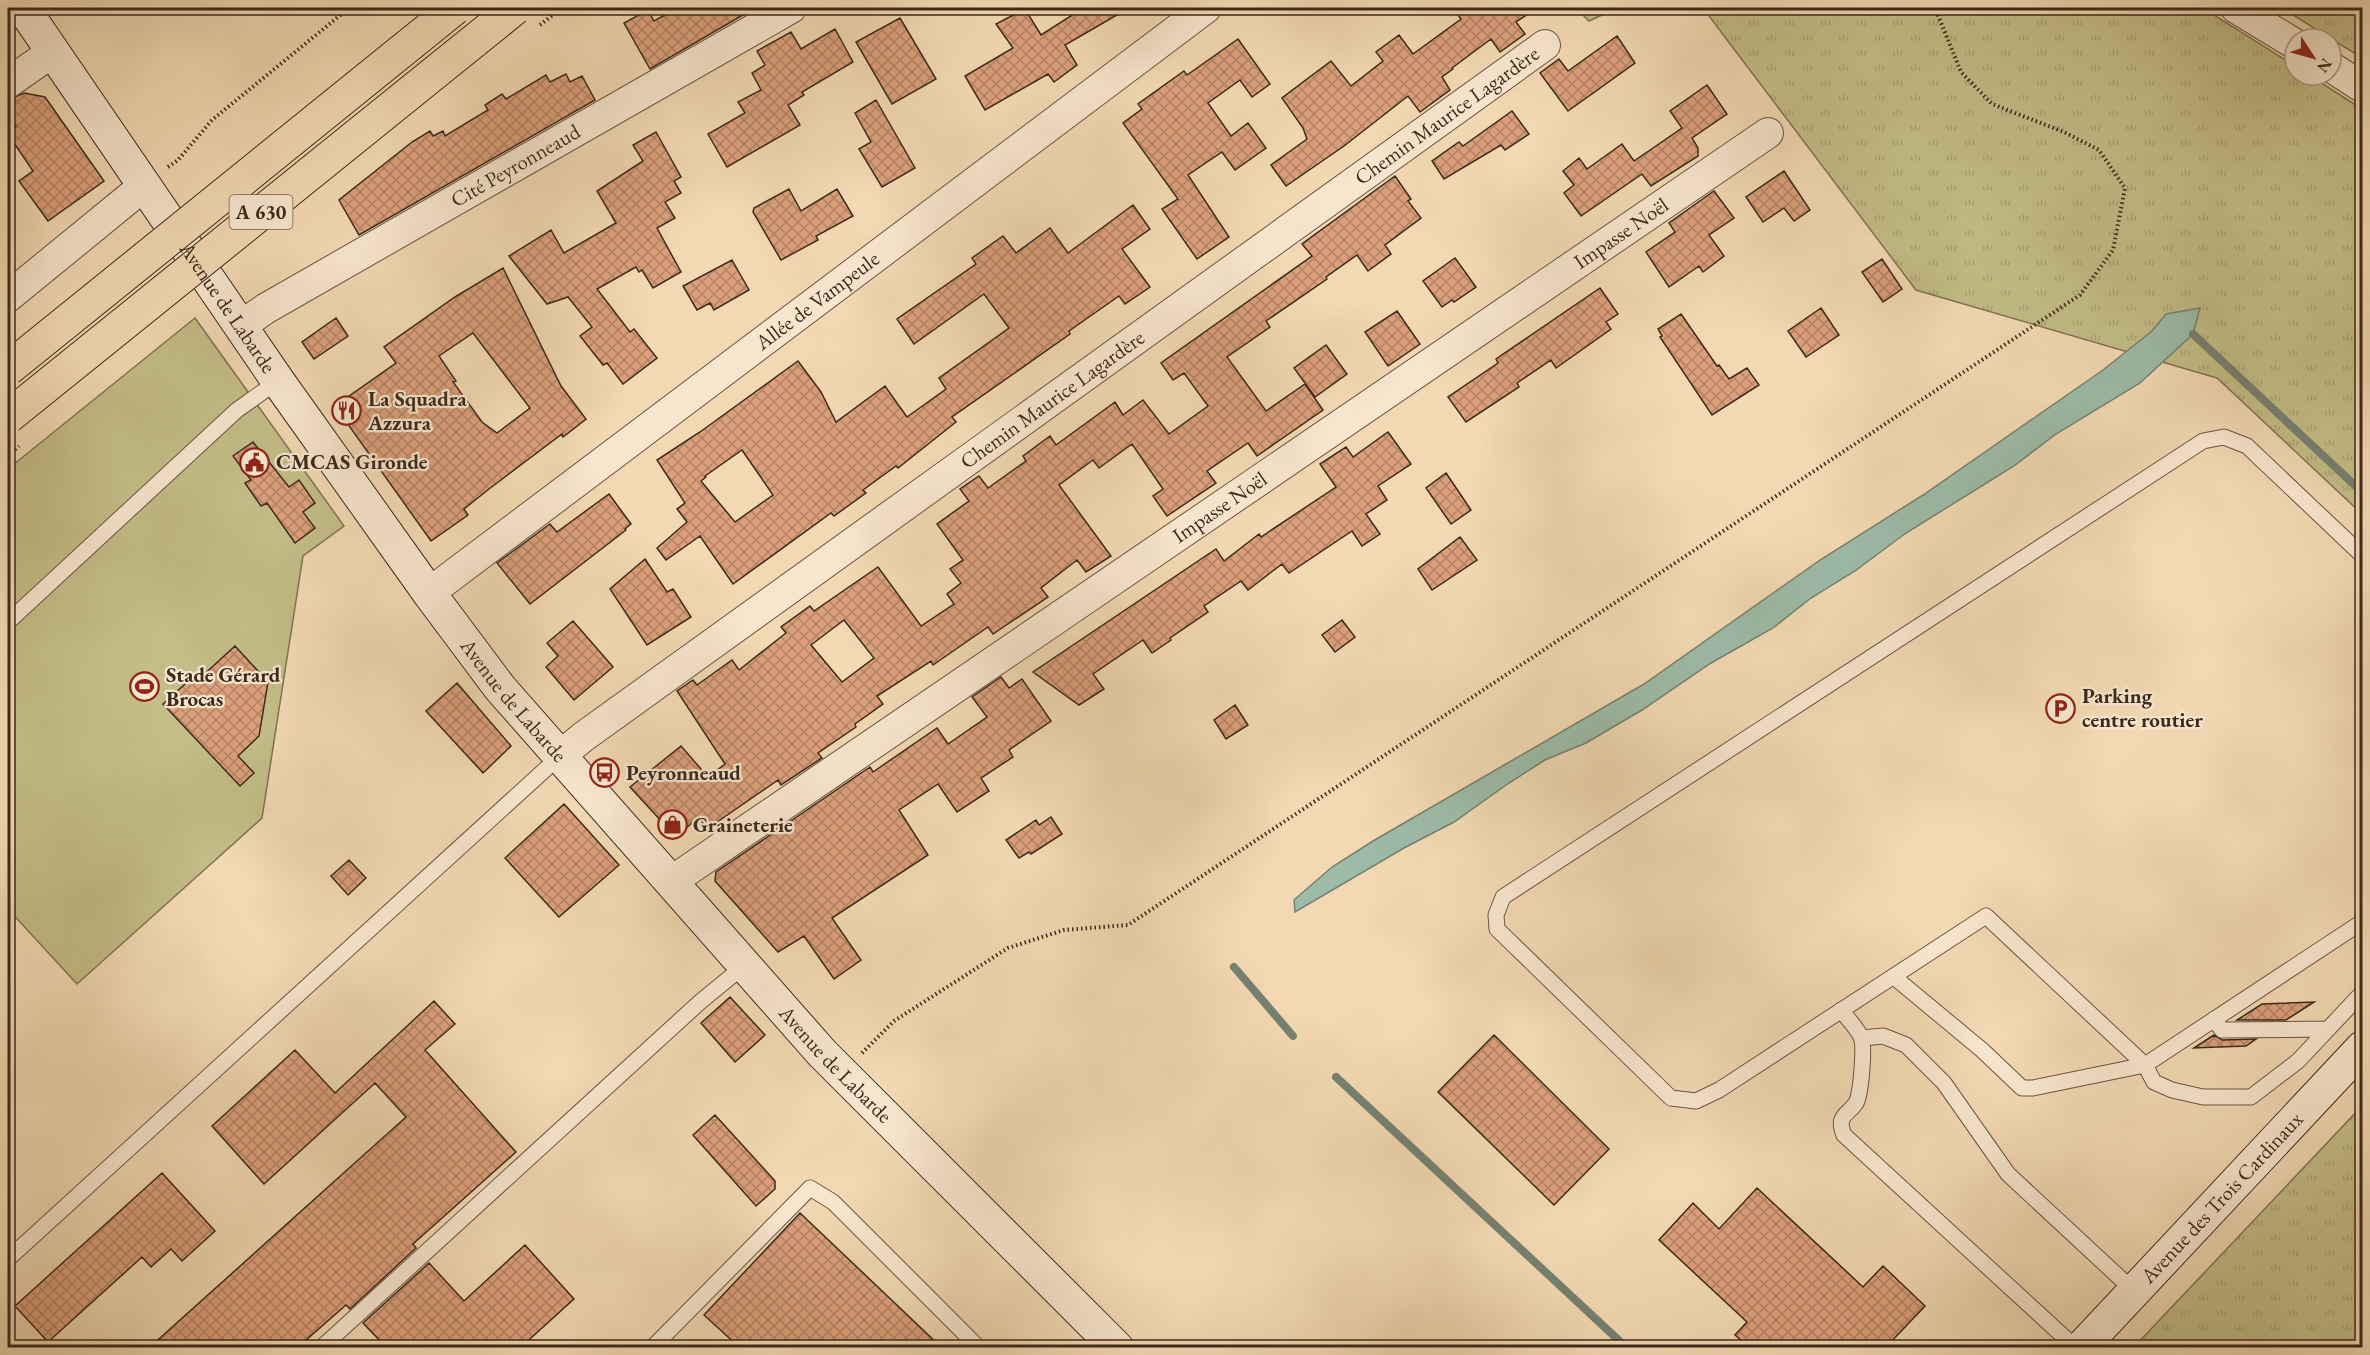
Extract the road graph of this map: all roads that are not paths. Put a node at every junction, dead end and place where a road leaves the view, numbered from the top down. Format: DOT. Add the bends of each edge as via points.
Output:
graph roads {
  1 [pos="23,8"];
  2 [pos="455,8"];
  3 [pos="515,8"];
  4 [pos="791,8"];
  5 [pos="1206,8"];
  6 [pos="2236,8"];
  7 [pos="2283,37"];
  8 [pos="1545,45"];
  9 [pos="54,51"];
  10 [pos="2343,75"];
  11 [pos="8,83"];
  12 [pos="2362,87"];
  13 [pos="1768,133"];
  14 [pos="145,185"];
  15 [pos="8,297"];
  16 [pos="241,326"];
  17 [pos="8,369"];
  18 [pos="278,381"];
  19 [pos="8,417"];
  20 [pos="2362,555"];
  21 [pos="429,593"];
  22 [pos="8,622"];
  23 [pos="560,756"];
  24 [pos="672,881"];
  25 [pos="2362,922"];
  26 [pos="745,965"];
  27 [pos="1893,977"];
  28 [pos="2362,993"];
  29 [pos="1841,1010"];
  30 [pos="2214,1019"];
  31 [pos="2328,1029"];
  32 [pos="1862,1038"];
  33 [pos="2362,1048"];
  34 [pos="2145,1065"];
  35 [pos="8,1259"];
  36 [pos="2134,1291"];
  37 [pos="321,1347"];
  38 [pos="652,1347"];
  39 [pos="979,1347"];
  40 [pos="1117,1347"];
  41 [pos="2076,1347"];
  42 [pos="2081,1347"];
  1 -- 9 [label="main road, Avenue de Labarde"];
  2 -- 17 [label="highway, A 630, bridge"];
  3 -- 19 [label="highway, A 630, bridge"];
  4 -- 16 [label="street, Cité Peyronneaud"];
  5 -- 21 [label="street, Allée de Vampeule"];
  6 -- 7 [label="street"];
  8 -- 23 [label="street, Chemin Maurice Lagardère"];
  9 -- 11 [label="street"];
  9 -- 14 [label="main road, Avenue de Labarde"];
  10 -- 12 [label="street"];
  13 -- 24 [label="street, Impasse Noël"];
  14 -- 15 [label="street"];
  14 -- 16 [label="main road, Avenue de Labarde"];
  16 -- 18 [label="main road, Avenue de Labarde"];
  18 -- 21 [label="main road, Avenue de Labarde"];
  18 -- 22 [label="lane" via="237,410"];
  20 -- 29 [label="lane" via="2247,446 2224,437 2203,441 1503,897 1496,915 1497,929 1671,1098 1696,1101 1719,1090"];
  21 -- 23 [label="main road, Avenue de Labarde" via="500,688"];
  23 -- 24 [label="main road, Avenue de Labarde"];
  23 -- 35 [label="lane"];
  24 -- 26 [label="main road, Avenue de Labarde"];
  25 -- 30 [label="lane"];
  26 -- 37 [label="lane"];
  26 -- 40 [label="main road, Avenue de Labarde" via="842,1072"];
  27 -- 29 [label="lane"];
  27 -- 34 [label="lane" via="2022,1088"];
  27 -- 34 [label="lane" via="1986,916"];
  28 -- 31 [label="lane"];
  29 -- 32 [label="lane"];
  30 -- 31 [label="lane" via="2222,1030"];
  30 -- 34 [label="lane"];
  31 -- 34 [label="lane" via="2298,1061 2251,1097 2203,1097 2172,1090 2154,1082"];
  32 -- 36 [label="lane" via="1883,1036 1906,1045 1944,1083 2008,1174"];
  32 -- 41 [label="lane" via="1862,1088 1843,1116 1840,1126 1844,1135"];
  33 -- 36 [label="main road, Avenue des Trois Cardinaux"];
  36 -- 42 [label="main road, Avenue des Trois Cardinaux"];
  38 -- 39 [label="lane" via="810,1188 833,1202"];
}
